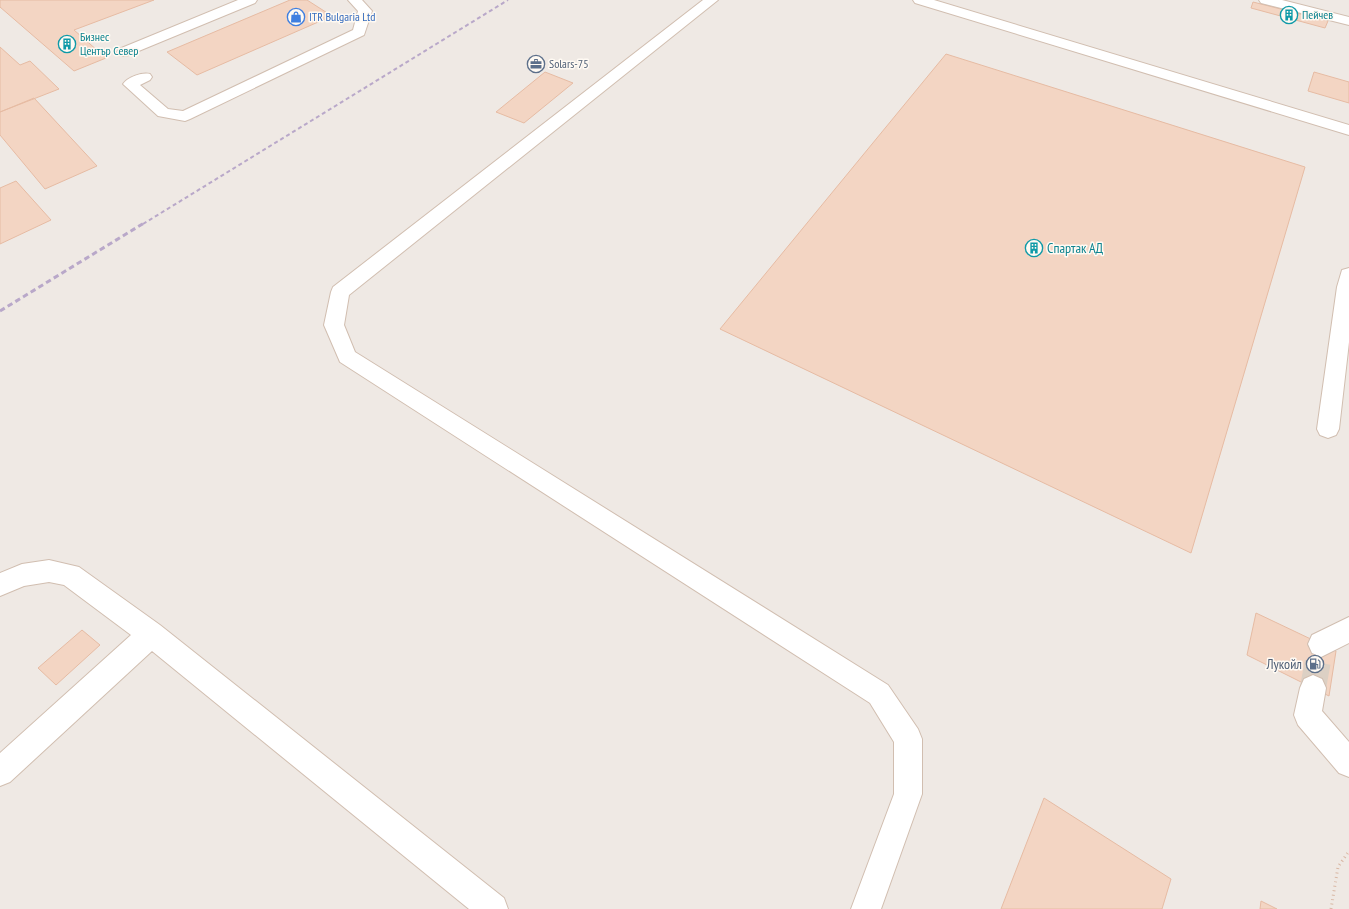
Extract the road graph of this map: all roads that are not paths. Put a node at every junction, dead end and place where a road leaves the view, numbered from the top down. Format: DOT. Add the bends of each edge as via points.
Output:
graph roads {
  1 [pos="250,0"];
  2 [pos="355,0"];
  3 [pos="711,0"];
  4 [pos="920,0"];
  5 [pos="1266,0"];
  6 [pos="1349,21"];
  7 [pos="124,52"];
  8 [pos="145,78"];
  9 [pos="1349,130"];
  10 [pos="1349,275"];
  11 [pos="1328,429"];
  12 [pos="0,585"];
  13 [pos="1349,629"];
  14 [pos="151,634"];
  15 [pos="1321,644"];
  16 [pos="1313,688"];
  17 [pos="1349,762"];
  18 [pos="0,772"];
  19 [pos="492,909"];
  20 [pos="866,909"];
  1 -- 7 [label="lane"];
  2 -- 8 [label="lane" via="365,12 360,32 185,116 163,113 130,84"];
  3 -- 20 [label="lane" via="340,292 334,326 347,357 879,694 908,739 908,794"];
  4 -- 9 [label="lane"];
  5 -- 6 [label="lane"];
  10 -- 11 [label="lane"];
  12 -- 14 [label="lane" via="22,575 49,571 70,575"];
  13 -- 15 [label="lane"];
  14 -- 18 [label="lane"];
  14 -- 19 [label="lane"];
  16 -- 17 [label="lane" via="1308,715"];
}
